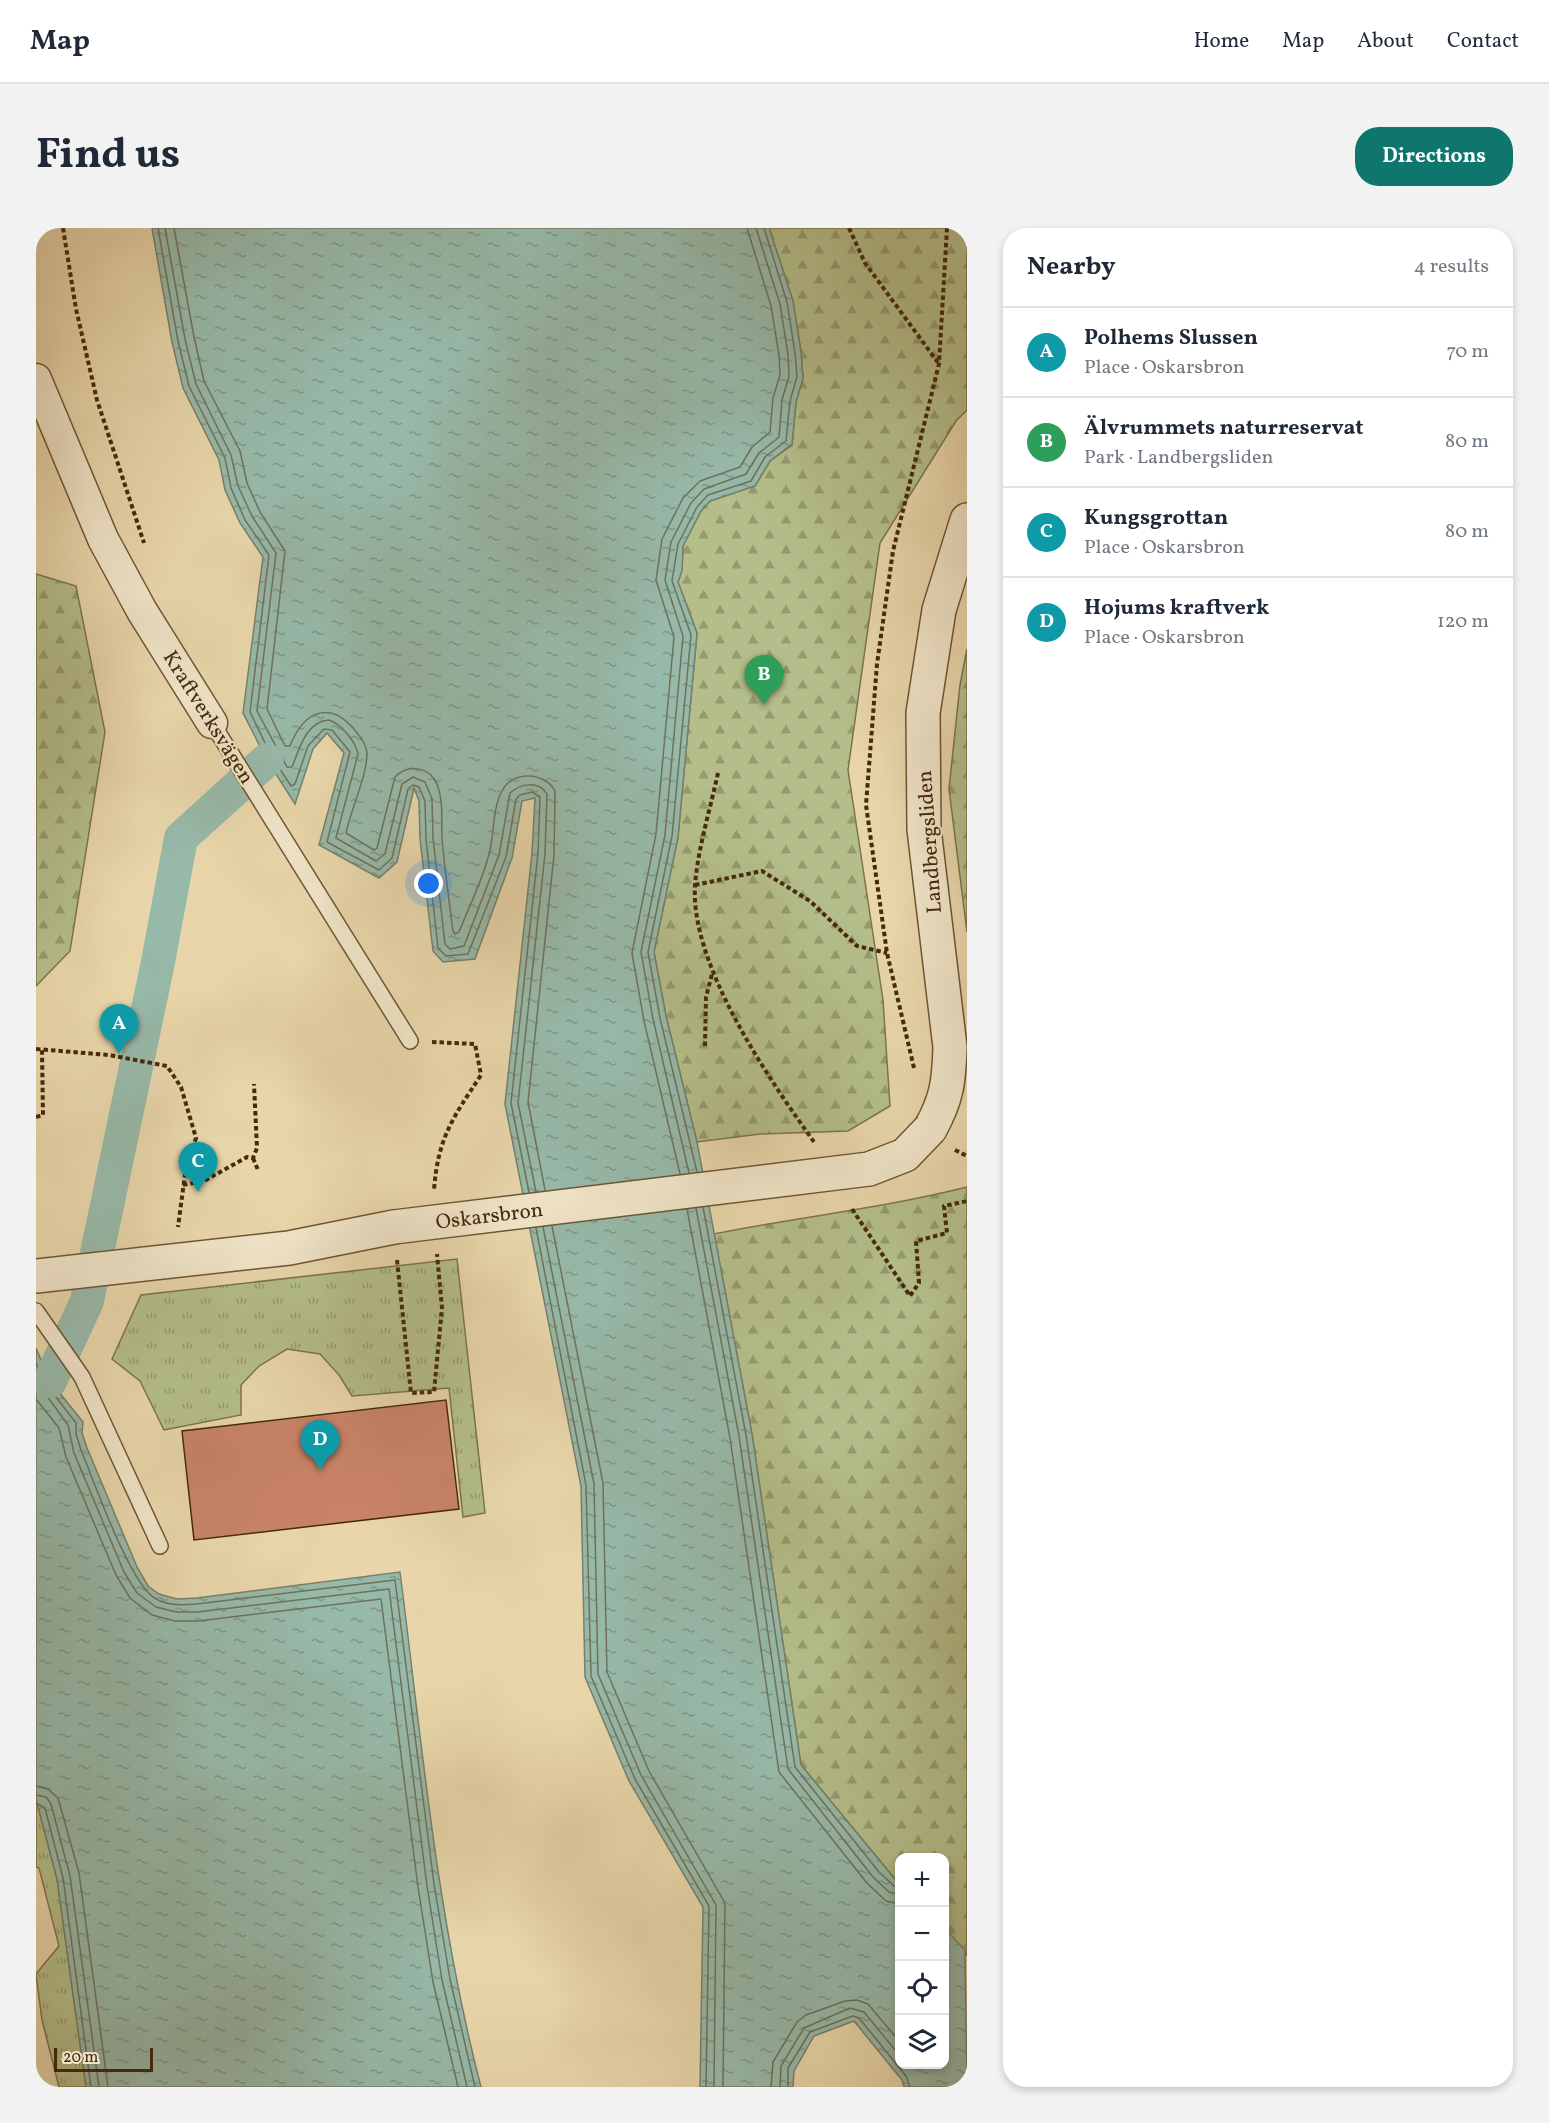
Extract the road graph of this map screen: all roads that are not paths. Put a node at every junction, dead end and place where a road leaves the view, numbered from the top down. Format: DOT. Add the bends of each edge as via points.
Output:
graph roads {
  1 [pos="36,379"];
  2 [pos="967,520"];
  3 [pos="212,723"];
  4 [pos="410,1041"];
  5 [pos="930,1129"];
  6 [pos="41,1275"];
  7 [pos="36,1311"];
  8 [pos="160,1546"];
  1 -- 3 [label="street, Kraftverksvägen" via="103,539"];
  2 -- 5 [label="street, Landbergsliden" via="939,610 923,713 924,828 950,1047 944,1106"];
  3 -- 4 [label="lane, Kraftverksvägen"];
  5 -- 6 [label="street, Oskarsbron, bridge" via="905,1155 869,1168 394,1227 289,1248"];
  7 -- 8 [label="lane" via="82,1377"];
}
